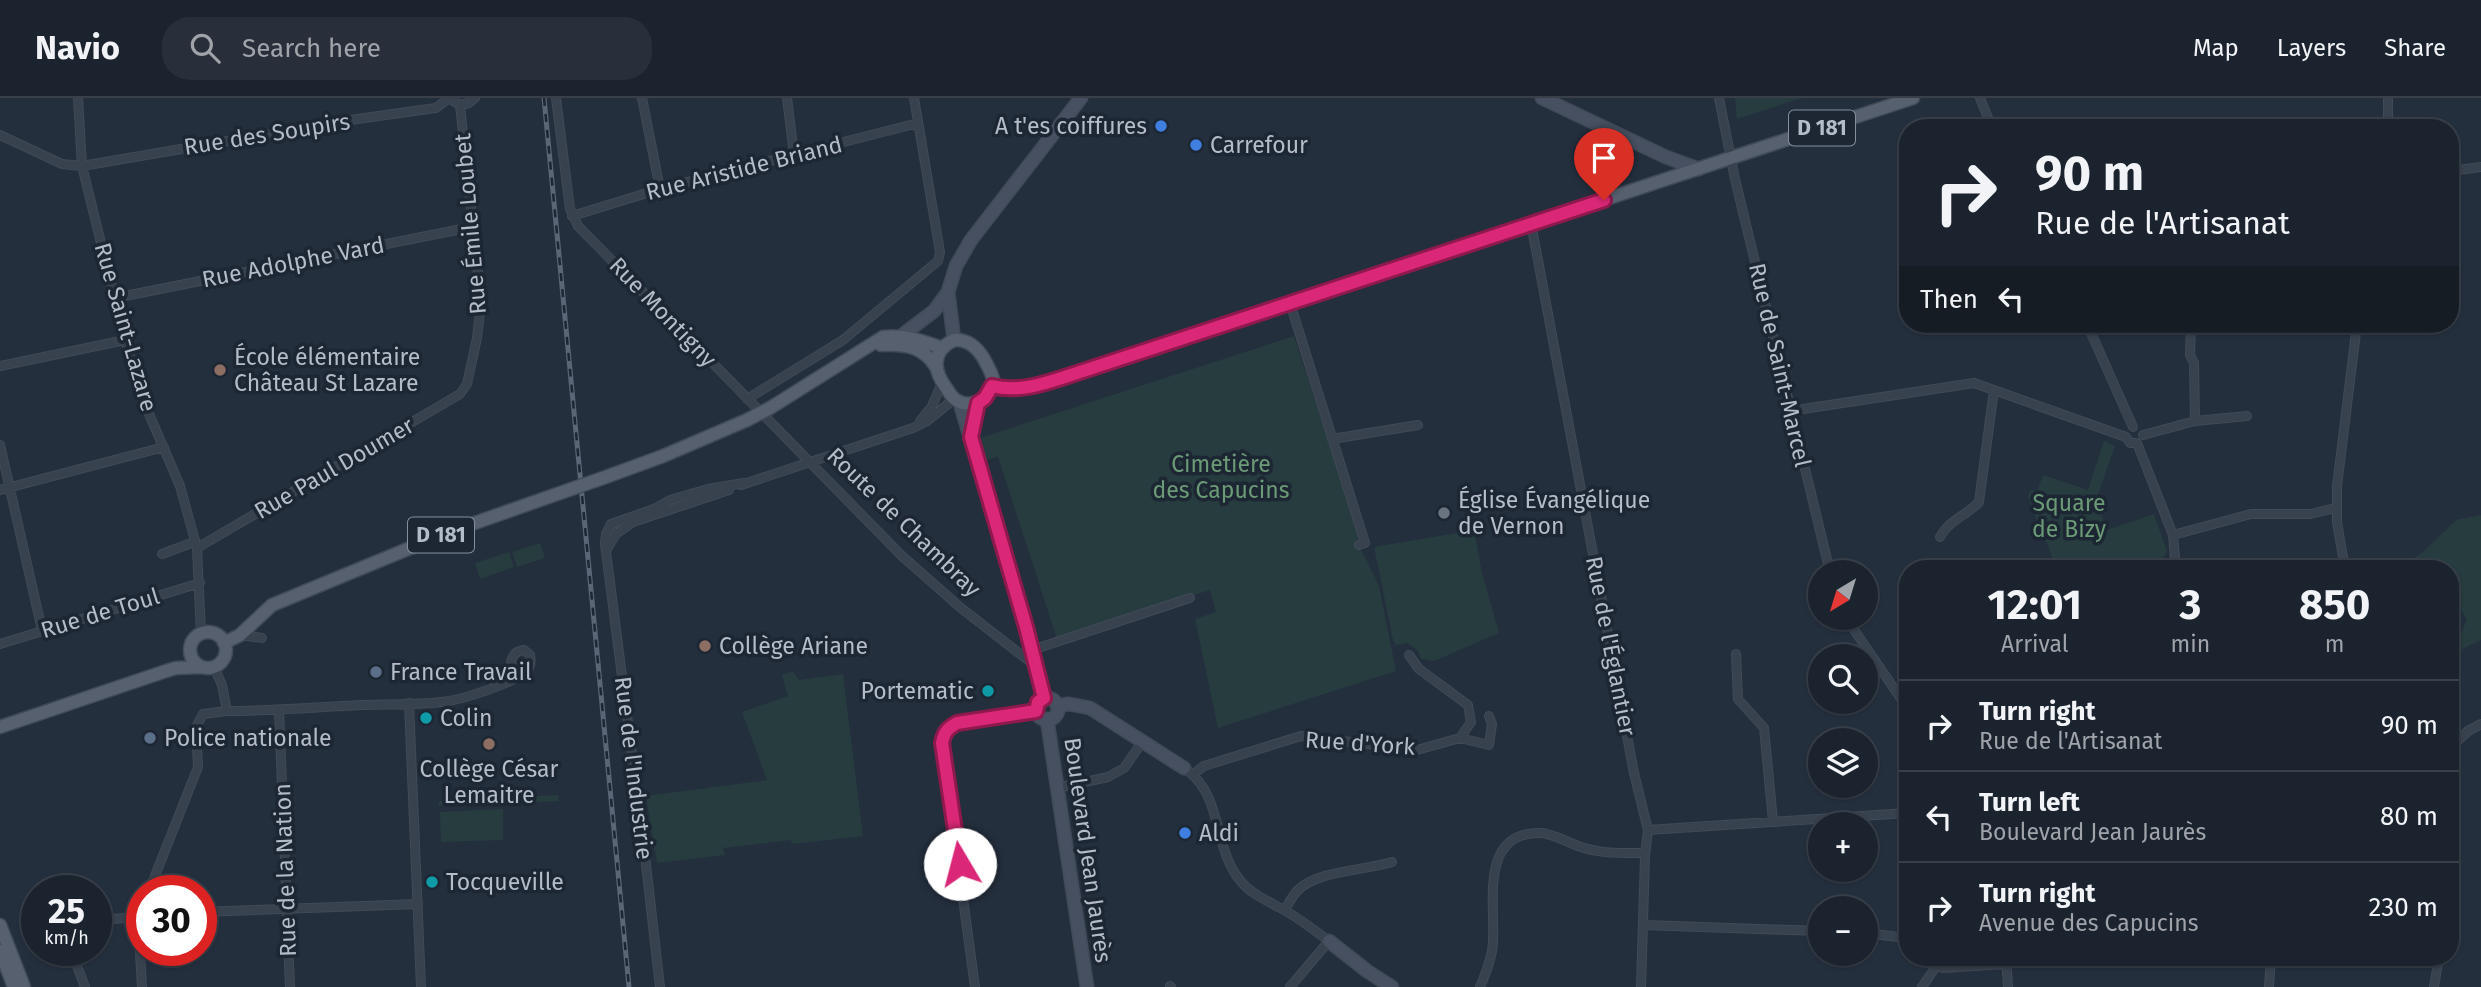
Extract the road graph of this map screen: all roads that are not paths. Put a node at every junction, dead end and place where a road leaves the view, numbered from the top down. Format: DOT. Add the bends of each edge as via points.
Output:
graph roads {
  1 [pos="78,98"];
  2 [pos="449,98"];
  3 [pos="475,98"];
  4 [pos="556,98"];
  5 [pos="642,98"];
  6 [pos="787,98"];
  7 [pos="914,98"];
  8 [pos="1081,98"];
  9 [pos="1542,98"];
  10 [pos="1719,98"];
  11 [pos="1913,98"];
  12 [pos="1980,98"];
  13 [pos="2388,98"];
  14 [pos="460,105"];
  15 [pos="1988,119"];
  16 [pos="2388,119"];
  17 [pos="918,123"];
  18 [pos="0,135"];
  19 [pos="794,155"];
  20 [pos="1666,157"];
  21 [pos="1730,159"];
  22 [pos="82,166"];
  23 [pos="2481,167"];
  24 [pos="1699,169"];
  25 [pos="2459,170"];
  26 [pos="1673,178"];
  27 [pos="660,188"];
  28 [pos="572,216"];
  29 [pos="1531,223"];
  30 [pos="472,227"];
  31 [pos="948,292"];
  32 [pos="115,298"];
  33 [pos="1290,303"];
  34 [pos="2091,333"];
  35 [pos="2191,333"];
  36 [pos="2356,333"];
  37 [pos="901,336"];
  38 [pos="125,340"];
  39 [pos="954,340"];
  40 [pos="867,345"];
  41 [pos="942,348"];
  42 [pos="0,366"];
  43 [pos="936,367"];
  44 [pos="942,383"];
  45 [pos="467,384"];
  46 [pos="992,386"];
  47 [pos="1994,390"];
  48 [pos="747,399"];
  49 [pos="957,401"];
  50 [pos="978,403"];
  51 [pos="1790,411"];
  52 [pos="2247,416"];
  53 [pos="2196,421"];
  54 [pos="1418,425"];
  55 [pos="2133,427"];
  56 [pos="913,428"];
  57 [pos="2143,435"];
  58 [pos="971,437"];
  59 [pos="2126,437"];
  60 [pos="1332,439"];
  61 [pos="2137,443"];
  62 [pos="0,445"];
  63 [pos="164,447"];
  64 [pos="810,462"];
  65 [pos="744,483"];
  66 [pos="10,487"];
  67 [pos="0,490"];
  68 [pos="2336,508"];
  69 [pos="2173,535"];
  70 [pos="1940,537"];
  71 [pos="196,545"];
  72 [pos="1359,545"];
  73 [pos="607,550"];
  74 [pos="162,554"];
  75 [pos="1827,560"];
  76 [pos="2175,560"];
  77 [pos="2344,560"];
  78 [pos="200,583"];
  79 [pos="1190,598"];
  80 [pos="42,630"];
  81 [pos="1854,630"];
  82 [pos="201,634"];
  83 [pos="224,643"];
  84 [pos="0,644"];
  85 [pos="1032,650"];
  86 [pos="190,651"];
  87 [pos="1737,654"];
  88 [pos="1409,655"];
  89 [pos="208,667"];
  90 [pos="176,668"];
  91 [pos="1037,668"];
  92 [pos="518,675"];
  93 [pos="1899,696"];
  94 [pos="1044,698"];
  95 [pos="409,703"];
  96 [pos="1057,706"];
  97 [pos="279,710"];
  98 [pos="227,711"];
  99 [pos="1036,711"];
  100 [pos="1489,716"];
  101 [pos="1047,719"];
  102 [pos="2481,724"];
  103 [pos="0,727"];
  104 [pos="1460,738"];
  105 [pos="2459,740"];
  106 [pos="1143,741"];
  107 [pos="1188,771"];
  108 [pos="1057,788"];
  109 [pos="1899,814"];
  110 [pos="1773,821"];
  111 [pos="1648,830"];
  112 [pos="1645,853"];
  113 [pos="1392,862"];
  114 [pos="155,875"];
  115 [pos="418,904"];
  116 [pos="287,910"];
  117 [pos="1285,910"];
  118 [pos="217,912"];
  119 [pos="0,925"];
  120 [pos="1644,925"];
  121 [pos="1808,931"];
  122 [pos="1878,934"];
  123 [pos="1899,939"];
  124 [pos="1329,942"];
  125 [pos="0,951"];
  126 [pos="77,966"];
  127 [pos="141,966"];
  128 [pos="1936,966"];
  129 [pos="1939,966"];
  130 [pos="1959,966"];
  131 [pos="2006,966"];
  132 [pos="2270,966"];
  133 [pos="2438,966"];
  134 [pos="15,987"];
  135 [pos="24,987"];
  136 [pos="85,987"];
  137 [pos="142,987"];
  138 [pos="290,987"];
  139 [pos="421,987"];
  140 [pos="660,987"];
  141 [pos="975,987"];
  142 [pos="1087,987"];
  143 [pos="1290,987"];
  144 [pos="1392,987"];
  145 [pos="1480,987"];
  146 [pos="1641,987"];
  147 [pos="1922,987"];
  148 [pos="2008,987"];
  149 [pos="2269,987"];
  150 [pos="2434,987"];
  1 -- 22 [label="street, Rue Saint-Lazare"];
  2 -- 14 [label="street"];
  2 -- 22 [label="street, Rue des Soupirs" via="436,108"];
  3 -- 14 [label="street"];
  4 -- 28 [label="street"];
  5 -- 27 [label="street"];
  6 -- 19 [label="street"];
  7 -- 17 [label="street"];
  8 -- 31 [label="main road" via="971,240"];
  9 -- 20 [label="main road"];
  10 -- 21 [label="street, Rue de Saint-Marcel"];
  11 -- 21 [label="main road, D 181"];
  12 -- 15 [label="street"];
  13 -- 16 [label="street"];
  14 -- 30 [label="street, Rue Émile Loubet"];
  17 -- 19 [label="street, Rue Aristide Briand"];
  17 -- 48 [label="street" via="939,261 842,340"];
  18 -- 22 [label="street" via="62,164"];
  19 -- 27 [label="street, Rue Aristide Briand"];
  20 -- 24 [label="main road"];
  20 -- 26 [label="main road"];
  21 -- 24 [label="main road, D 181"];
  21 -- 51 [label="street, Rue de Saint-Marcel"];
  22 -- 32 [label="street, Rue Saint-Lazare"];
  23 -- 25 [label="street"];
  24 -- 26 [label="main road, D 181"];
  26 -- 29 [label="main road, D 181"];
  27 -- 28 [label="street, Rue Aristide Briand"];
  28 -- 48 [label="street, Rue Montigny"];
  29 -- 33 [label="main road, D 181"];
  29 -- 111 [label="street, Rue de l'Églantier"];
  30 -- 32 [label="street, Rue Adolphe Vard"];
  30 -- 45 [label="street, Rue Émile Loubet" via="481,303"];
  31 -- 37 [label="main road" via="934,311"];
  31 -- 39 [label="main road"];
  32 -- 38 [label="street, Rue Saint-Lazare"];
  33 -- 46 [label="main road, D 181" via="1027,388"];
  33 -- 60 [label="street"];
  34 -- 55 [label="street"];
  35 -- 53 [label="street"];
  36 -- 68 [label="street"];
  37 -- 40 [label="main road, D 181" via="883,337"];
  37 -- 41 [label="main road, D 181"];
  38 -- 42 [label="street"];
  38 -- 63 [label="street, Rue Saint-Lazare" via="143,400"];
  39 -- 41 [label="main road"];
  39 -- 46 [label="main road" via="975,347 986,363"];
  40 -- 43 [label="main road" via="909,345 922,351"];
  40 -- 83 [label="main road, D 181, bridge" via="747,420 663,456 449,532 272,606"];
  41 -- 43 [label="main road"];
  43 -- 44 [label="main road"];
  44 -- 49 [label="main road"];
  44 -- 56 [label="street" via="932,406"];
  45 -- 71 [label="street, Rue Paul Doumer" via="460,394"];
  46 -- 50 [label="main road"];
  47 -- 51 [label="street" via="1974,383"];
  47 -- 59 [label="street"];
  47 -- 70 [label="street" via="1979,502 1947,526"];
  48 -- 64 [label="street, Route de Chambray"];
  49 -- 50 [label="main road"];
  49 -- 56 [label="street"];
  49 -- 58 [label="main road"];
  50 -- 58 [label="main road"];
  51 -- 75 [label="street, Rue de Saint-Marcel"];
  52 -- 53 [label="street"];
  53 -- 57 [label="street"];
  54 -- 60 [label="street"];
  55 -- 57 [label="street"];
  55 -- 59 [label="street"];
  56 -- 64 [label="street"];
  57 -- 61 [label="street"];
  58 -- 85 [label="main road"];
  59 -- 61 [label="street"];
  60 -- 72 [label="street" via="1365,543"];
  61 -- 69 [label="street"];
  62 -- 66 [label="street"];
  63 -- 66 [label="street"];
  63 -- 71 [label="street, Rue Saint-Lazare"];
  64 -- 65 [label="street"];
  64 -- 91 [label="street, Route de Chambray" via="902,556"];
  65 -- 73 [label="street" via="634,522 621,529"];
  65 -- 73 [label="street, Rue de l'Industrie" via="670,500 608,526"];
  66 -- 67 [label="street"];
  66 -- 80 [label="street"];
  68 -- 69 [label="street" via="2310,514 2251,514"];
  68 -- 77 [label="street"];
  69 -- 76 [label="street"];
  71 -- 74 [label="street, Rue Paul Doumer"];
  71 -- 78 [label="street, Rue Saint-Lazare"];
  73 -- 140 [label="street, Rue de l'Industrie"];
  78 -- 80 [label="street, Rue de Toul"];
  78 -- 82 [label="street, Rue Saint-Lazare"];
  79 -- 85 [label="street"];
  80 -- 84 [label="street, Rue de Toul"];
  81 -- 93 [label="street"];
  82 -- 83 [label="main road" via="216,635"];
  82 -- 86 [label="main road"];
  83 -- 89 [label="main road" via="223,660"];
  85 -- 91 [label="main road"];
  86 -- 89 [label="main road" via="194,661"];
  86 -- 90 [label="main road"];
  87 -- 110 [label="street" via="1738,699 1764,728"];
  88 -- 104 [label="street" via="1419,669 1468,705 1471,722"];
  89 -- 90 [label="main road"];
  89 -- 98 [label="street" via="222,685"];
  90 -- 103 [label="main road"];
  91 -- 94 [label="main road"];
  92 -- 95 [label="street" via="465,698"];
  94 -- 96 [label="main road" via="1053,699"];
  94 -- 99 [label="main road"];
  95 -- 97 [label="street"];
  95 -- 115 [label="street"];
  96 -- 101 [label="main road" via="1055,716"];
  96 -- 106 [label="main road" via="1090,708"];
  97 -- 98 [label="street"];
  97 -- 116 [label="street, Rue de la Nation"];
  98 -- 114 [label="street" via="203,714 196,727 198,767"];
  99 -- 101 [label="main road"];
  99 -- 141 [label="street" via="957,723 948,728 942,743"];
  100 -- 104 [label="street, Rue d'York" via="1489,745"];
  101 -- 108 [label="main road, Boulevard Jean Jaurès"];
  102 -- 105 [label="street"];
  104 -- 107 [label="street, Rue d'York" via="1417,750 1301,736"];
  106 -- 107 [label="main road"];
  106 -- 108 [label="street" via="1124,768 1108,777"];
  107 -- 117 [label="street" via="1211,803 1230,866 1240,881"];
  108 -- 142 [label="main road, Boulevard Jean Jaurès"];
  109 -- 110 [label="street"];
  110 -- 111 [label="street"];
  111 -- 112 [label="street, Rue de l'Églantier"];
  112 -- 120 [label="street, Rue de l'Églantier"];
  112 -- 145 [label="street" via="1605,853 1544,833 1511,840 1493,873 1493,944"];
  113 -- 117 [label="street" via="1322,876 1296,892"];
  115 -- 116 [label="street"];
  115 -- 139 [label="street"];
  116 -- 118 [label="street"];
  116 -- 138 [label="street, Rue de la Nation"];
  117 -- 124 [label="street"];
  119 -- 135 [label="main road"];
  120 -- 121 [label="street"];
  120 -- 146 [label="street, Rue de l'Églantier"];
  122 -- 123 [label="street"];
  124 -- 143 [label="street"];
  124 -- 144 [label="main road"];
  125 -- 134 [label="main road"];
  126 -- 136 [label="street"];
  127 -- 137 [label="street"];
  128 -- 147 [label="street"];
  129 -- 130 [label="street"];
  131 -- 148 [label="street"];
  132 -- 149 [label="street"];
  133 -- 150 [label="street"];
}
